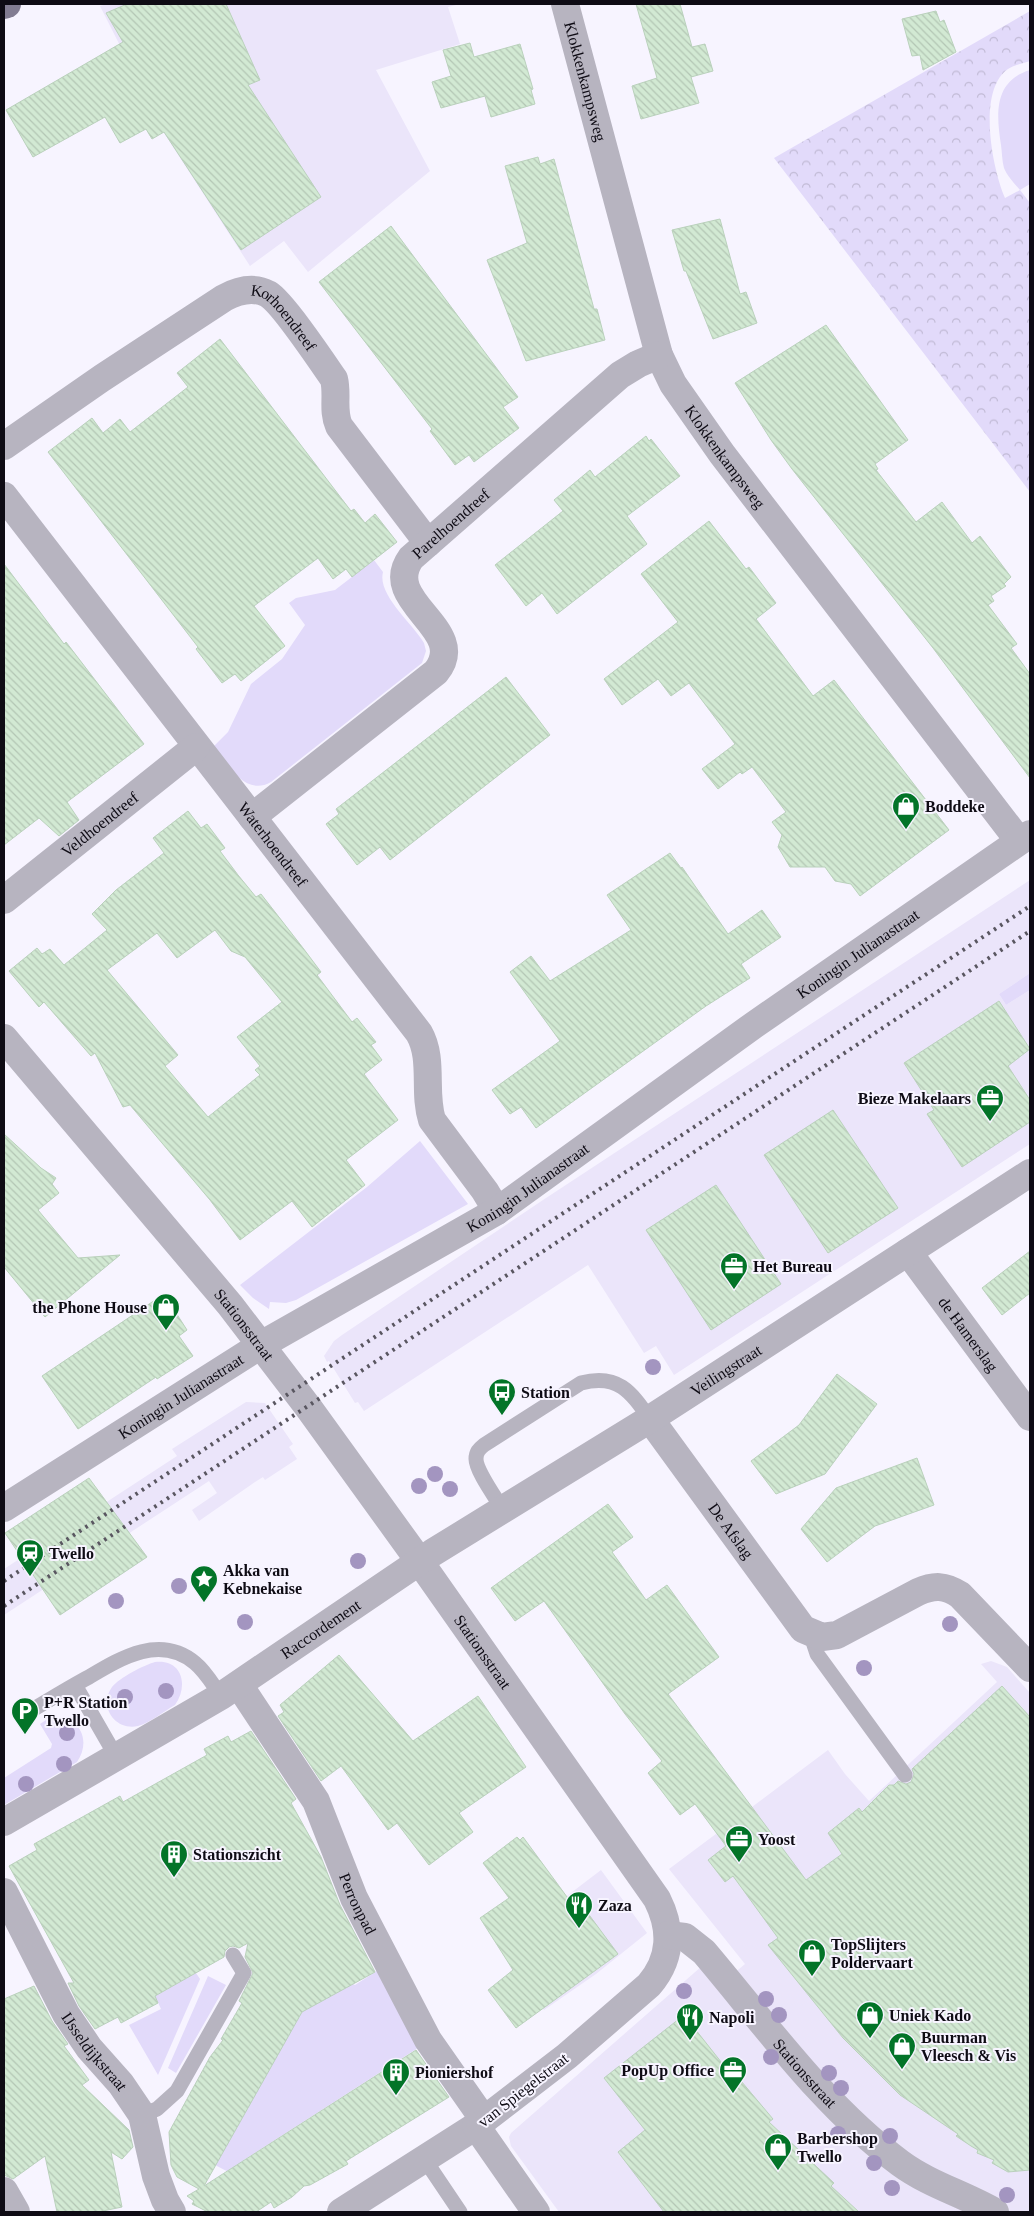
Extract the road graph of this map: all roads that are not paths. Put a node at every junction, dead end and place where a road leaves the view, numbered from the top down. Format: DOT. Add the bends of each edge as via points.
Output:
graph roads {
  1 [pos="565,4"];
  2 [pos="659,355"];
  3 [pos="4,446"];
  4 [pos="4,496"];
  5 [pos="428,543"];
  6 [pos="196,747"];
  7 [pos="252,816"];
  8 [pos="1025,838"];
  9 [pos="4,900"];
  10 [pos="4,1038"];
  11 [pos="1030,1173"];
  12 [pos="497,1211"];
  13 [pos="908,1252"];
  14 [pos="261,1345"];
  15 [pos="1030,1418"];
  16 [pos="650,1419"];
  17 [pos="4,1508"];
  18 [pos="503,1510"];
  19 [pos="420,1562"];
  20 [pos="815,1635"];
  21 [pos="1030,1668"];
  22 [pos="74,1685"];
  23 [pos="230,1691"];
  24 [pos="32,1710"];
  25 [pos="117,1758"];
  26 [pos="905,1775"];
  27 [pos="4,1822"];
  28 [pos="4,1892"];
  29 [pos="668,1935"];
  30 [pos="233,1955"];
  31 [pos="142,2115"];
  32 [pos="480,2123"];
  33 [pos="426,2160"];
  34 [pos="4,2191"];
  35 [pos="16,2212"];
  36 [pos="172,2212"];
  37 [pos="341,2212"];
  38 [pos="460,2212"];
  39 [pos="536,2212"];
  40 [pos="995,2212"];
  1 -- 2 [label="street, Klokkenkampsweg"];
  2 -- 5 [label="street, Parelhoendreef" via="620,376"];
  2 -- 8 [label="street, Klokkenkampsweg" via="673,384 722,454"];
  3 -- 5 [label="street, Korhoendreef" via="224,298 240,291 259,291 275,300 334,379 339,426"];
  4 -- 6 [label="street, Waterhoendreef"];
  5 -- 7 [label="street, Parelhoendreef" via="408,563 404,581 409,595 443,639 445,653 441,666"];
  6 -- 7 [label="street, Waterhoendreef"];
  6 -- 9 [label="street, Veldhoendreef"];
  7 -- 12 [label="street, Waterhoendreef" via="419,1033 426,1054 432,1120"];
  8 -- 12 [label="street, Koningin Julianastraat" via="685,1074"];
  10 -- 14 [label="street, Stationsstraat"];
  11 -- 13 [label="street, Veilingstraat"];
  12 -- 14 [label="street, Koningin Julianastraat"];
  13 -- 15 [label="street, de Hamerslag"];
  13 -- 16 [label="street, Veilingstraat"];
  14 -- 17 [label="street, Koningin Julianastraat"];
  14 -- 19 [label="street, Stationsstraat"];
  16 -- 18 [label="street, Veilingstraat"];
  16 -- 18 [label="lane" via="631,1392 622,1386 608,1381 582,1383 477,1452 479,1468"];
  16 -- 20 [label="street, De Afslag" via="799,1625"];
  18 -- 19 [label="street, Veilingstraat"];
  19 -- 23 [label="street, Raccordement"];
  19 -- 29 [label="street, Stationsstraat" via="657,1899"];
  20 -- 21 [label="street" via="837,1635 925,1589 947,1588 960,1595"];
  20 -- 26 [label="lane" via="817,1654"];
  22 -- 23 [label="lane" via="135,1652 153,1649 178,1653 195,1662"];
  22 -- 24 [label="lane"];
  22 -- 25 [label="lane"];
  23 -- 25 [label="street, Raccordement"];
  23 -- 32 [label="street, Perronpad" via="316,1801 354,1898 428,2040"];
  25 -- 27 [label="street, Raccordement"];
  28 -- 31 [label="street, IJsseldijkstraat" via="66,2014"];
  29 -- 32 [label="street, van Spiegelstraat" via="665,1961 649,1985 567,2056"];
  29 -- 40 [label="street, Stationsstraat" via="685,1937 704,1952 839,2111 874,2143 926,2180"];
  30 -- 31 [label="lane" via="244,1973 184,2079 167,2101"];
  31 -- 36 [label="street, IJsseldijkstraat" via="156,2176"];
  32 -- 33 [label="street, van Spiegelstraat"];
  32 -- 39 [label="street, Perronpad"];
  33 -- 37 [label="street, van Spiegelstraat"];
  33 -- 38 [label="lane"];
  34 -- 35 [label="street"];
}
